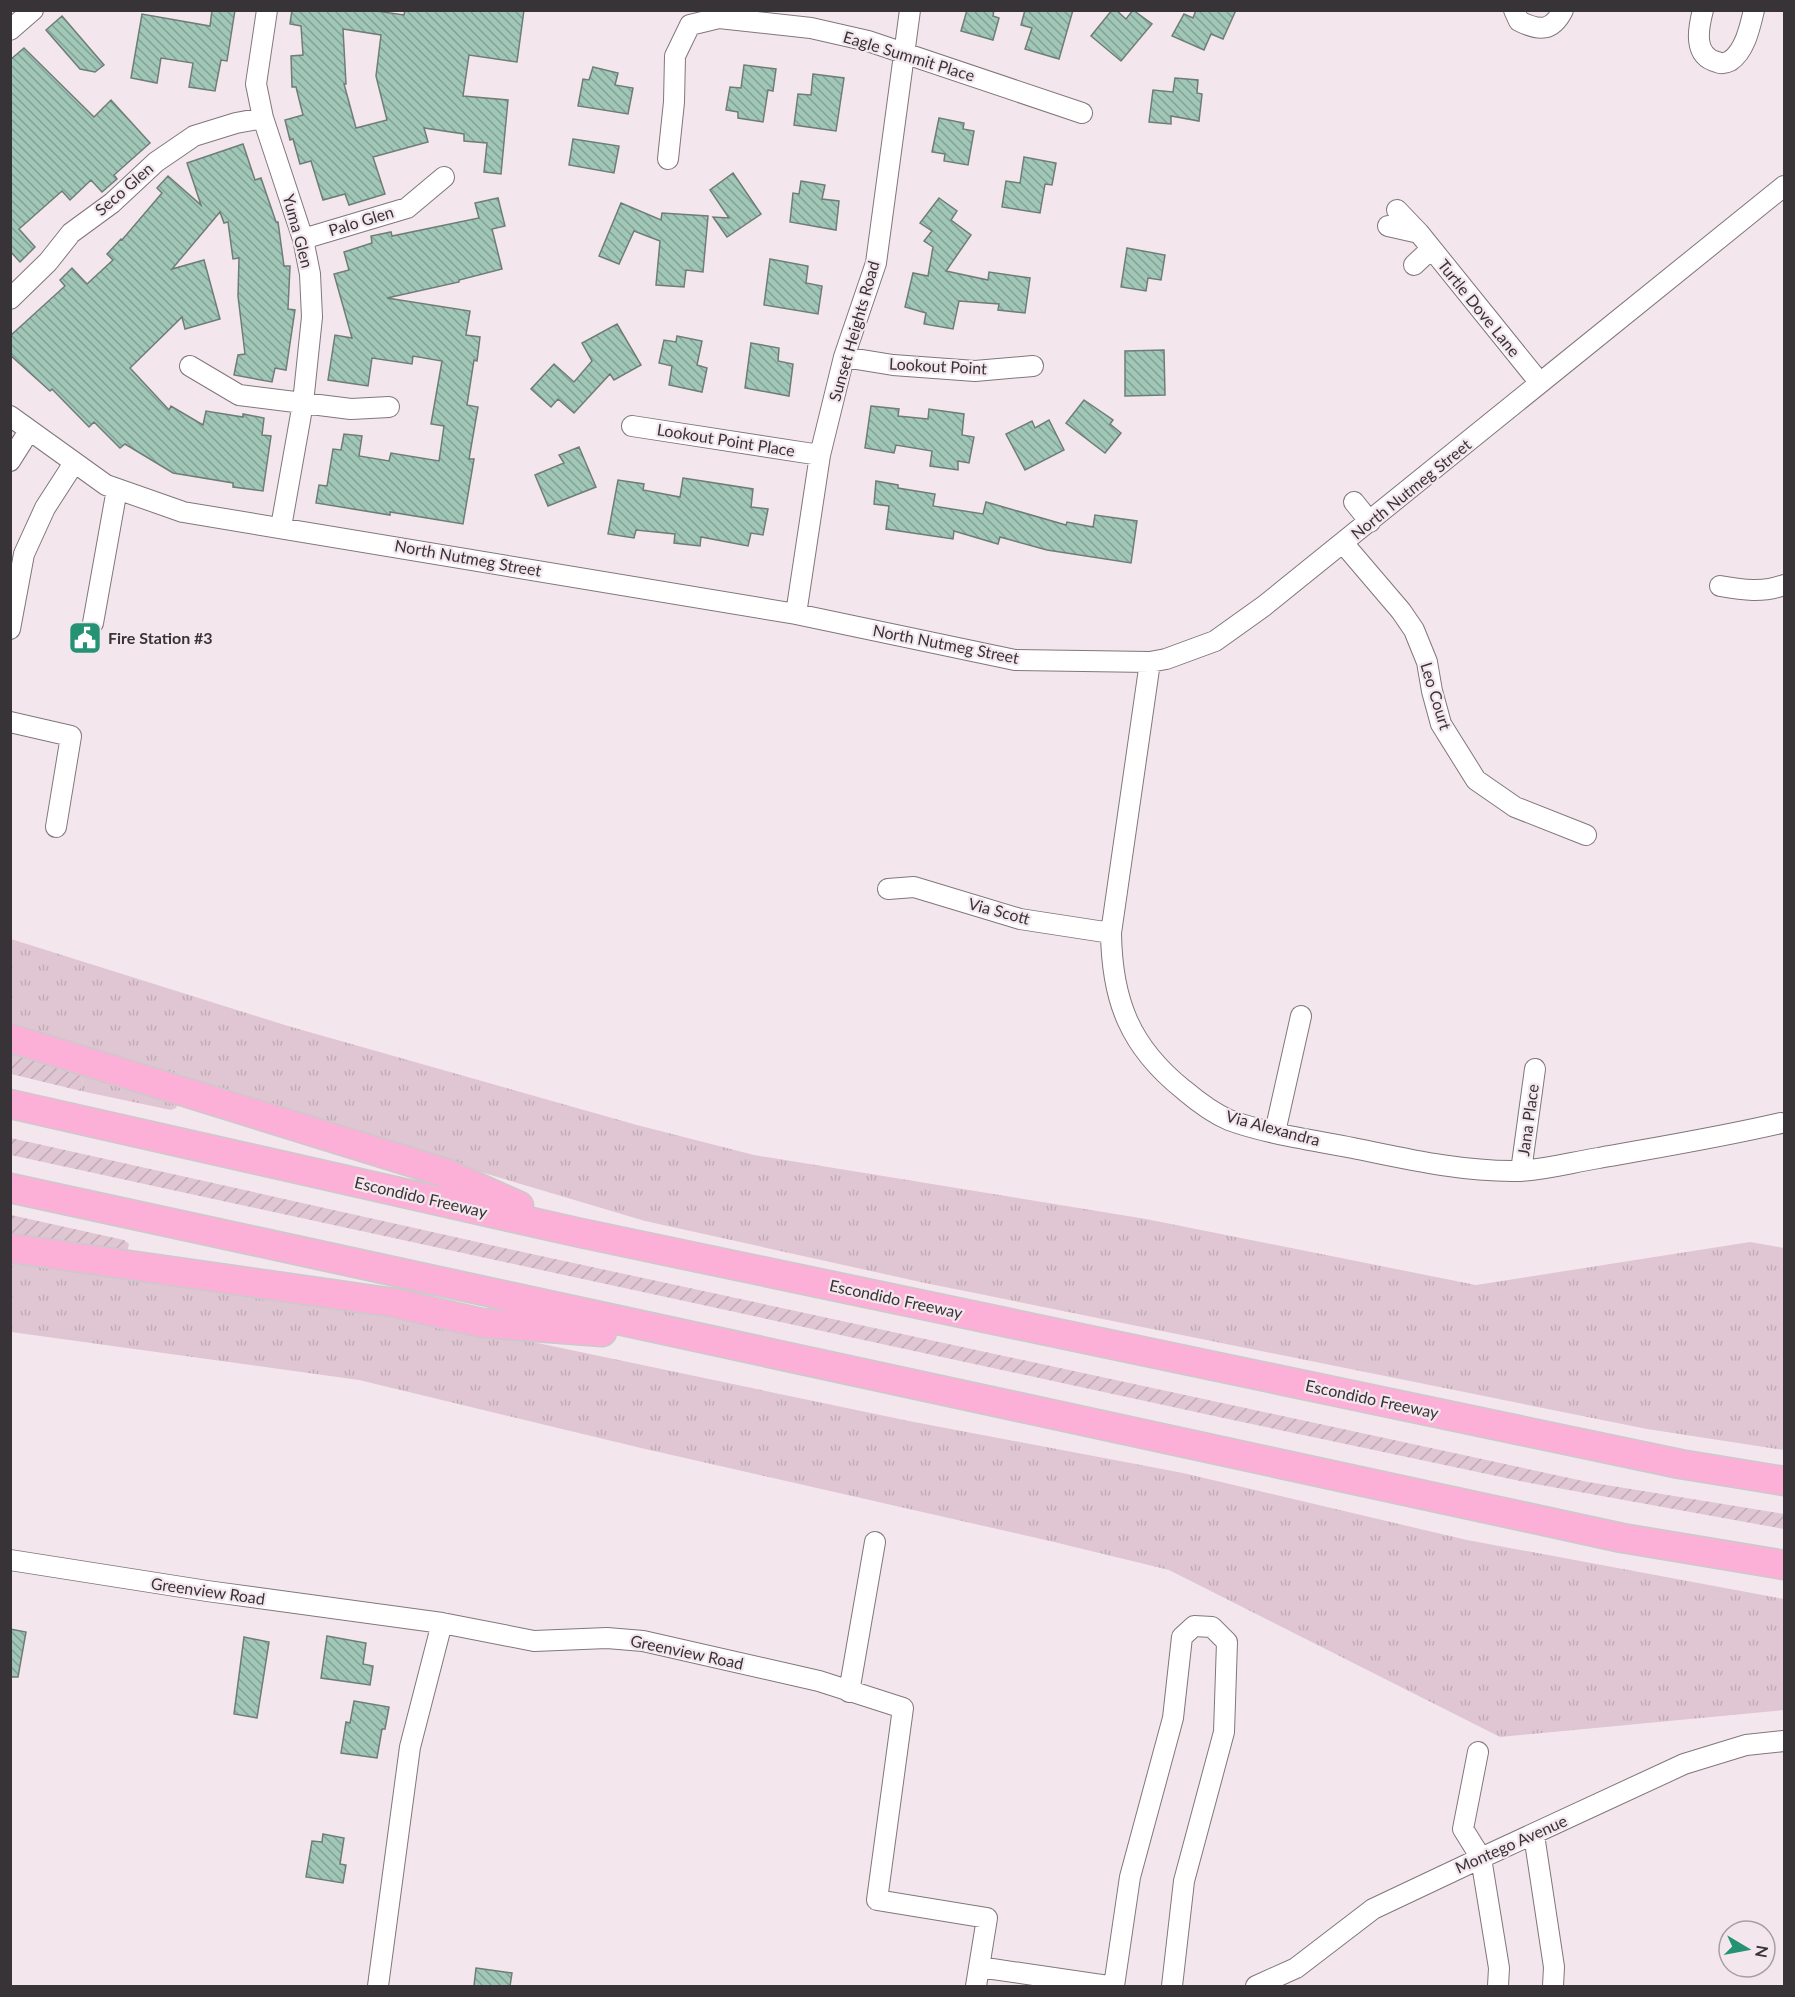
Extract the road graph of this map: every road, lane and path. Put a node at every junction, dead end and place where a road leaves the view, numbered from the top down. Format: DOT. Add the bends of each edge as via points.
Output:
graph roads {
  1 [pos="33,10"];
  2 [pos="267,10"];
  3 [pos="910,10"];
  4 [pos="1515,10"];
  5 [pos="1563,10"];
  6 [pos="1703,10"];
  7 [pos="1754,10"];
  8 [pos="10,30"];
  9 [pos="905,53"];
  10 [pos="1082,113"];
  11 [pos="263,118"];
  12 [pos="668,159"];
  13 [pos="444,177"];
  14 [pos="1785,186"];
  15 [pos="1392,218"];
  16 [pos="303,238"];
  17 [pos="1431,249"];
  18 [pos="1414,265"];
  19 [pos="10,299"];
  20 [pos="844,357"];
  21 [pos="190,366"];
  22 [pos="1034,366"];
  23 [pos="1540,383"];
  24 [pos="303,403"];
  25 [pos="389,407"];
  26 [pos="10,416"];
  27 [pos="632,426"];
  28 [pos="29,431"];
  29 [pos="820,455"];
  30 [pos="10,461"];
  31 [pos="74,463"];
  32 [pos="117,489"];
  33 [pos="1354,502"];
  34 [pos="1370,522"];
  35 [pos="281,527"];
  36 [pos="1343,543"];
  37 [pos="1785,585"];
  38 [pos="1720,586"];
  39 [pos="796,614"];
  40 [pos="93,623"];
  41 [pos="10,629"];
  42 [pos="1150,662"];
  43 [pos="10,722"];
  44 [pos="56,827"];
  45 [pos="1586,835"];
  46 [pos="888,889"];
  47 [pos="1111,933"];
  48 [pos="1301,1016"];
  49 [pos="10,1038"];
  50 [pos="1535,1069"];
  51 [pos="10,1104"];
  52 [pos="1781,1123"];
  53 [pos="1275,1132"];
  54 [pos="1521,1171"];
  55 [pos="10,1188"];
  56 [pos="576,1232"];
  57 [pos="10,1248"];
  58 [pos="700,1339"];
  59 [pos="1785,1481"];
  60 [pos="875,1542"];
  61 [pos="10,1560"];
  62 [pos="1785,1565"];
  63 [pos="442,1623"];
  64 [pos="849,1692"];
  65 [pos="1785,1741"];
  66 [pos="1478,1752"];
  67 [pos="1534,1834"];
  68 [pos="1480,1858"];
  69 [pos="977,1977"];
  70 [pos="378,1986"];
  71 [pos="1108,1986"];
  72 [pos="1114,1986"];
  73 [pos="1172,1986"];
  74 [pos="1256,1986"];
  75 [pos="1497,1986"];
  76 [pos="1553,1986"];
  1 -- 8 [label="street"];
  2 -- 11 [label="street, Yuma Glen" via="256,84"];
  3 -- 9 [label="street, Sunset Heights Road"];
  4 -- 5 [label="street" via="1519,21 1540,28 1558,20"];
  6 -- 7 [label="street" via="1698,38 1702,52 1710,61 1722,64 1739,51"];
  9 -- 10 [label="street, Eagle Summit Place"];
  9 -- 12 [label="street, Eagle Summit Place" via="868,40 811,28 719,18 690,25 675,56"];
  9 -- 20 [label="street, Sunset Heights Road" via="876,262"];
  11 -- 16 [label="street, Yuma Glen"];
  11 -- 19 [label="street, Seco Glen" via="194,136 156,162 112,203 71,233"];
  13 -- 16 [label="street, Palo Glen" via="407,208"];
  14 -- 23 [label="street, North Nutmeg Street"];
  15 -- 17 [label="street, Turtle Dove Lane" via="1419,233"];
  16 -- 24 [label="street, Yuma Glen" via="312,317"];
  17 -- 18 [label="street"];
  17 -- 23 [label="street, Turtle Dove Lane"];
  20 -- 22 [label="street, Lookout Point" via="975,371"];
  20 -- 29 [label="street, Sunset Heights Road"];
  21 -- 24 [label="street" via="239,395"];
  23 -- 34 [label="street, North Nutmeg Street"];
  24 -- 25 [label="street" via="351,409"];
  24 -- 35 [label="street, Yuma Glen"];
  26 -- 28 [label="street, North Nutmeg Street"];
  27 -- 29 [label="street, Lookout Point Place"];
  28 -- 30 [label="street"];
  28 -- 31 [label="street, North Nutmeg Street"];
  29 -- 39 [label="street, Sunset Heights Road"];
  31 -- 32 [label="street, North Nutmeg Street"];
  31 -- 41 [label="street" via="45,508 24,554"];
  32 -- 35 [label="street, North Nutmeg Street" via="183,512"];
  32 -- 40 [label="street"];
  33 -- 34 [label="street"];
  34 -- 36 [label="street, North Nutmeg Street"];
  35 -- 39 [label="street, North Nutmeg Street"];
  36 -- 42 [label="street, North Nutmeg Street" via="1240,616 1215,641"];
  36 -- 45 [label="street, Leo Court" via="1414,630 1427,662 1441,724 1476,780 1515,807"];
  37 -- 38 [label="street" via="1749,591"];
  39 -- 42 [label="street, North Nutmeg Street" via="1015,660"];
  42 -- 47 [label="street, Via Alexandra"];
  43 -- 44 [label="street" via="71,736"];
  46 -- 47 [label="street, Via Scott" via="914,887 1020,919"];
  47 -- 53 [label="street, Via Alexandra" via="1111,962 1120,1006 1149,1058 1200,1103 1229,1119"];
  48 -- 53 [label="street"];
  49 -- 56 [label="highway" via="443,1172"];
  50 -- 54 [label="street, Jana Place"];
  51 -- 56 [label="highway, Escondido Freeway"];
  52 -- 54 [label="street, Via Alexandra"];
  53 -- 54 [label="street, Via Alexandra" via="1422,1162"];
  55 -- 58 [label="highway"];
  56 -- 59 [label="highway, Escondido Freeway" via="1680,1464"];
  57 -- 58 [label="highway" via="395,1303 482,1323"];
  58 -- 62 [label="highway" via="1611,1535"];
  60 -- 64 [label="street"];
  61 -- 63 [label="street, Greenview Road" via="207,1592"];
  63 -- 64 [label="street, Greenview Road" via="534,1641 643,1641 819,1681"];
  63 -- 70 [label="street" via="410,1747"];
  64 -- 69 [label="street, Greenview Road" via="903,1708 877,1900 987,1918"];
  65 -- 67 [label="street, Montego Avenue" via="1746,1745 1684,1764"];
  66 -- 68 [label="street" via="1463,1829"];
  67 -- 68 [label="street, Montego Avenue"];
  67 -- 76 [label="street" via="1554,1966"];
  68 -- 74 [label="street, Montego Avenue" via="1373,1909 1296,1968"];
  68 -- 75 [label="street" via="1498,1968"];
  69 -- 71 [label="street"];
  72 -- 73 [label="street" via="1130,1877 1173,1718 1182,1637 1194,1626 1212,1628 1227,1641 1224,1732 1184,1881"];
}
